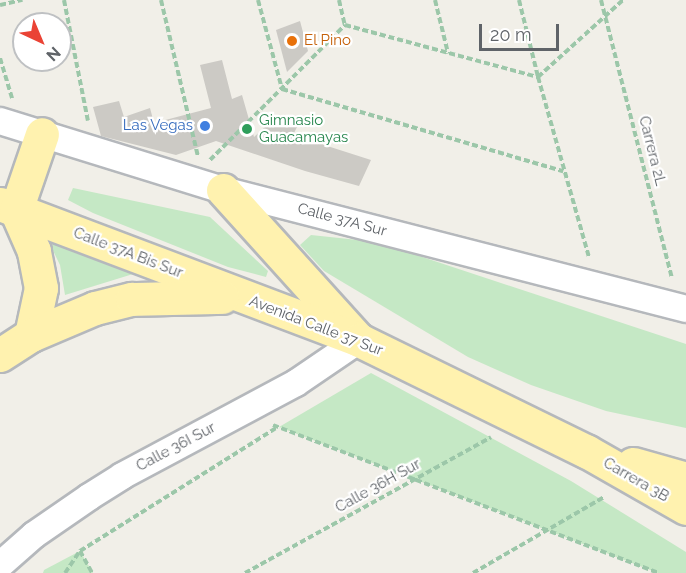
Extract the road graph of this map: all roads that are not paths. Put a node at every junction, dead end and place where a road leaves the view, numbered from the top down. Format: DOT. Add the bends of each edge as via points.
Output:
graph roads {
  1 [pos="21,128"];
  2 [pos="212,179"];
  3 [pos="8,207"];
  4 [pos="240,296"];
  5 [pos="683,309"];
  6 [pos="31,335"];
  7 [pos="359,340"];
  8 [pos="0,355"];
  9 [pos="586,451"];
  10 [pos="686,479"];
  11 [pos="686,508"];
  12 [pos="0,565"];
  1 -- 2 [label="street, Calle 37A Sur"];
  1 -- 3 [label="main road"];
  2 -- 5 [label="street, Calle 37A Sur"];
  2 -- 7 [label="main road"];
  3 -- 4 [label="main road, Calle 37A Bis Sur"];
  3 -- 6 [label="main road" via="34,251 41,288"];
  4 -- 6 [label="main road, Avenida Calle 37 Sur" via="132,299 95,308"];
  4 -- 7 [label="main road, Avenida Calle 37 Sur"];
  6 -- 8 [label="main road, Avenida Calle 37 Sur"];
  7 -- 9 [label="main road, Avenida Calle 37 Sur"];
  7 -- 12 [label="street, Calle 36I Sur" via="296,383 89,497 34,535"];
  9 -- 10 [label="main road"];
  9 -- 11 [label="main road, Carrera 3B"];
}
